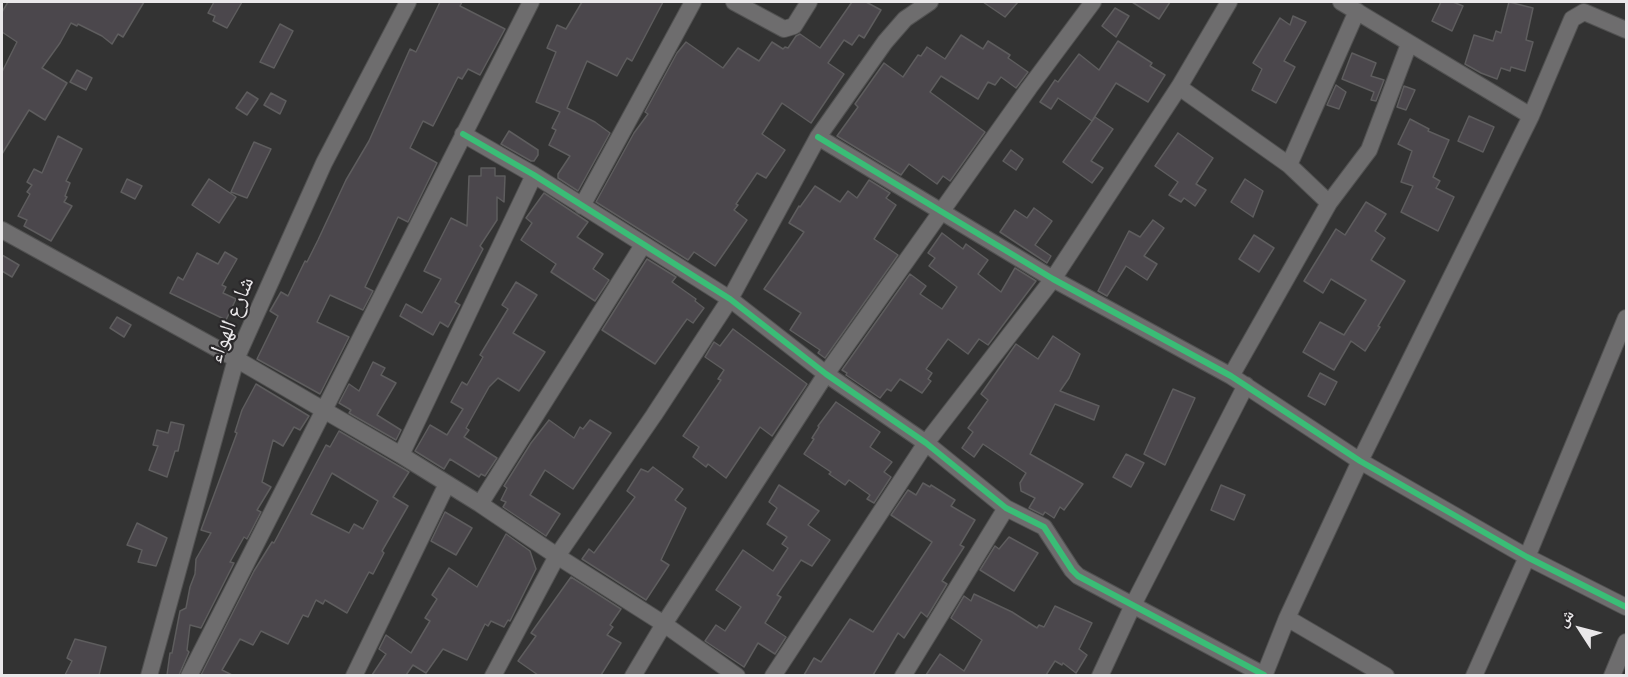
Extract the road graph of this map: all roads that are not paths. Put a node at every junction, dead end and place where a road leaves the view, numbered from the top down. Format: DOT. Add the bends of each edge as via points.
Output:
graph roads {
  1 [pos="408,2"];
  2 [pos="531,2"];
  3 [pos="693,2"];
  4 [pos="734,2"];
  5 [pos="809,2"];
  6 [pos="930,2"];
  7 [pos="1093,2"];
  8 [pos="1229,2"];
  9 [pos="1341,2"];
  10 [pos="1357,11"];
  11 [pos="1626,30"];
  12 [pos="1409,44"];
  13 [pos="1179,87"];
  14 [pos="1531,116"];
  15 [pos="463,134"];
  16 [pos="818,137"];
  17 [pos="1289,165"];
  18 [pos="534,175"];
  19 [pos="1329,202"];
  20 [pos="582,206"];
  21 [pos="941,213"];
  22 [pos="2,230"];
  23 [pos="643,245"];
  24 [pos="1053,279"];
  25 [pos="730,299"];
  26 [pos="1626,318"];
  27 [pos="236,359"];
  28 [pos="826,374"];
  29 [pos="1231,376"];
  30 [pos="1246,385"];
  31 [pos="323,409"];
  32 [pos="926,442"];
  33 [pos="401,455"];
  34 [pos="1360,461"];
  35 [pos="447,484"];
  36 [pos="480,504"];
  37 [pos="1006,508"];
  38 [pos="557,556"];
  39 [pos="1527,556"];
  40 [pos="1133,605"];
  41 [pos="1626,607"];
  42 [pos="1287,618"];
  43 [pos="664,624"];
  44 [pos="1626,642"];
  45 [pos="149,675"];
  46 [pos="189,675"];
  47 [pos="354,675"];
  48 [pos="493,675"];
  49 [pos="633,675"];
  50 [pos="737,675"];
  51 [pos="773,675"];
  52 [pos="903,675"];
  53 [pos="1100,675"];
  54 [pos="1264,675"];
  55 [pos="1386,675"];
  56 [pos="1474,675"];
  57 [pos="1612,675"];
  1 -- 27 [label="street, شارع الهواء" via="324,163"];
  2 -- 15 [label="street"];
  3 -- 20 [label="street"];
  4 -- 5 [label="street" via="784,29 794,26"];
  6 -- 16 [label="street" via="905,19 885,42"];
  7 -- 21 [label="street"];
  8 -- 13 [label="street"];
  9 -- 10 [label="street"];
  10 -- 12 [label="street"];
  10 -- 17 [label="street"];
  11 -- 14 [label="street" via="1584,12 1572,19"];
  12 -- 14 [label="street"];
  12 -- 19 [label="street" via="1369,150"];
  13 -- 17 [label="street"];
  13 -- 24 [label="street"];
  14 -- 34 [label="street"];
  15 -- 18 [label="street"];
  15 -- 31 [label="street"];
  16 -- 21 [label="street"];
  16 -- 25 [label="street"];
  17 -- 19 [label="street"];
  18 -- 20 [label="street"];
  18 -- 33 [label="street"];
  19 -- 29 [label="street"];
  20 -- 23 [label="street"];
  21 -- 24 [label="street"];
  21 -- 28 [label="street"];
  22 -- 27 [label="street"];
  23 -- 25 [label="street"];
  23 -- 36 [label="street"];
  24 -- 29 [label="street"];
  24 -- 32 [label="street"];
  25 -- 28 [label="street"];
  25 -- 38 [label="street"];
  26 -- 39 [label="street"];
  27 -- 31 [label="street"];
  27 -- 45 [label="street, شارع الهواء"];
  28 -- 32 [label="street"];
  28 -- 43 [label="street"];
  29 -- 30 [label="street"];
  30 -- 34 [label="street"];
  30 -- 40 [label="street"];
  31 -- 33 [label="street"];
  31 -- 46 [label="street"];
  32 -- 37 [label="street"];
  32 -- 51 [label="street"];
  33 -- 35 [label="street"];
  34 -- 39 [label="street"];
  34 -- 42 [label="street"];
  35 -- 36 [label="street"];
  35 -- 47 [label="street"];
  36 -- 38 [label="street"];
  37 -- 40 [label="street" via="1044,527 1078,576"];
  37 -- 52 [label="street"];
  38 -- 43 [label="street"];
  38 -- 48 [label="street"];
  39 -- 41 [label="street"];
  39 -- 56 [label="street"];
  40 -- 53 [label="street"];
  40 -- 54 [label="street"];
  42 -- 54 [label="street"];
  42 -- 55 [label="street"];
  43 -- 49 [label="street"];
  43 -- 50 [label="street"];
  44 -- 57 [label="street"];
}
